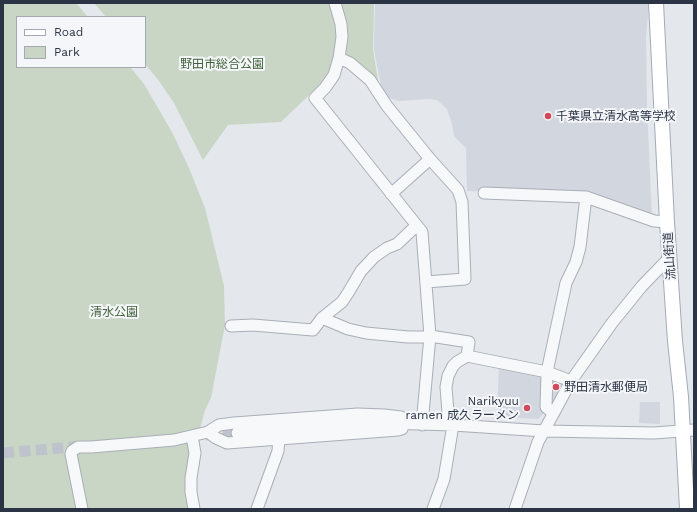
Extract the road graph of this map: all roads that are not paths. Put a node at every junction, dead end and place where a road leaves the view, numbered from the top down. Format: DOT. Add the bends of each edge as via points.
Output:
graph roads {
  1 [pos="335,3"];
  2 [pos="656,3"];
  3 [pos="339,58"];
  4 [pos="430,159"];
  5 [pos="484,192"];
  6 [pos="391,194"];
  7 [pos="586,197"];
  8 [pos="667,222"];
  9 [pos="416,226"];
  10 [pos="670,257"];
  11 [pos="426,282"];
  12 [pos="322,318"];
  13 [pos="232,326"];
  14 [pos="430,337"];
  15 [pos="467,356"];
  16 [pos="546,372"];
  17 [pos="570,381"];
  18 [pos="553,413"];
  19 [pos="418,425"];
  20 [pos="451,425"];
  21 [pos="689,430"];
  22 [pos="544,431"];
  23 [pos="208,432"];
  24 [pos="237,433"];
  25 [pos="192,436"];
  26 [pos="280,439"];
  27 [pos="82,509"];
  28 [pos="194,509"];
  29 [pos="258,509"];
  30 [pos="433,509"];
  31 [pos="515,509"];
  32 [pos="687,509"];
  1 -- 3 [label="street" via="342,37"];
  2 -- 8 [label="main road, 流山街道"];
  3 -- 4 [label="street" via="350,63 370,80 387,106"];
  3 -- 6 [label="street" via="334,75 315,98"];
  4 -- 6 [label="street"];
  4 -- 11 [label="street" via="458,190 462,202 465,279"];
  5 -- 7 [label="street"];
  6 -- 9 [label="street"];
  7 -- 8 [label="street" via="654,221"];
  7 -- 16 [label="street" via="580,247 566,283"];
  8 -- 10 [label="main road, 流山街道"];
  9 -- 11 [label="street" via="422,232"];
  9 -- 12 [label="street" via="397,244 374,257 361,271 342,302"];
  10 -- 17 [label="street" via="617,317"];
  10 -- 21 [label="main road, 流山街道" via="681,397"];
  11 -- 14 [label="street"];
  12 -- 13 [label="street" via="313,330 253,325"];
  12 -- 14 [label="street" via="348,329 366,333"];
  14 -- 15 [label="street" via="469,342"];
  14 -- 19 [label="street"];
  15 -- 16 [label="street"];
  15 -- 20 [label="street" via="453,366 448,376 446,387"];
  16 -- 17 [label="street"];
  16 -- 18 [label="street" via="546,407"];
  17 -- 18 [label="street"];
  18 -- 22 [label="street"];
  19 -- 20 [label="street"];
  19 -- 23 [label="street" via="401,418 358,414 227,424 219,425"];
  19 -- 24 [label="street" via="356,424"];
  19 -- 26 [label="street" via="398,430"];
  20 -- 22 [label="street"];
  20 -- 30 [label="street" via="444,479"];
  21 -- 22 [label="street" via="654,433"];
  21 -- 32 [label="main road, 流山街道"];
  22 -- 31 [label="street"];
  23 -- 25 [label="street"];
  23 -- 26 [label="street" via="227,443"];
  25 -- 27 [label="street" via="174,440 76,448 71,454"];
  25 -- 28 [label="street" via="195,453 191,478"];
  26 -- 29 [label="street"];
}
